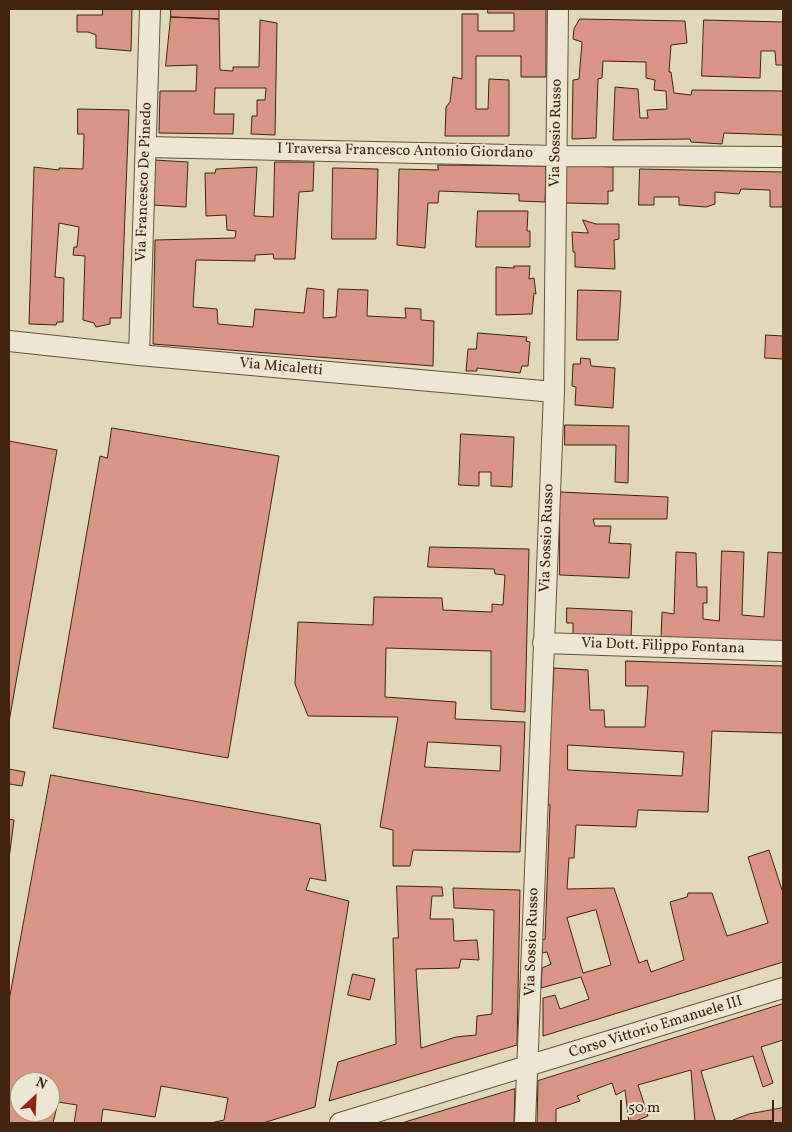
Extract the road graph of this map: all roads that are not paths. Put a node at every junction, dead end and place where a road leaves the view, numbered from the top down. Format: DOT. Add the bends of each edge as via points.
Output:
graph roads {
  1 [pos="150,9"];
  2 [pos="558,9"];
  3 [pos="146,147"];
  4 [pos="557,156"];
  5 [pos="783,157"];
  6 [pos="9,341"];
  7 [pos="139,355"];
  8 [pos="554,392"];
  9 [pos="543,643"];
  10 [pos="783,651"];
  11 [pos="783,988"];
  12 [pos="528,1067"];
  13 [pos="340,1123"];
  14 [pos="525,1123"];
  1 -- 3 [label="street, Via Francesco De Pinedo"];
  2 -- 4 [label="street, Via Sossio Russo"];
  3 -- 4 [label="street, I Traversa Francesco Antonio Giordano"];
  3 -- 7 [label="street, Via Francesco De Pinedo"];
  4 -- 5 [label="street, I Traversa Francesco Antonio Giordano"];
  4 -- 8 [label="street, Via Sossio Russo"];
  6 -- 7 [label="street, Via Micaletti"];
  7 -- 8 [label="street, Via Micaletti"];
  8 -- 9 [label="street, Via Sossio Russo"];
  9 -- 10 [label="street, Via Dott. Filippo Fontana"];
  9 -- 12 [label="street, Via Sossio Russo"];
  11 -- 12 [label="street, Corso Vittorio Emanuele III"];
  12 -- 13 [label="street, Corso Vittorio Emanuele III"];
  12 -- 14 [label="street, Via Sossio Russo"];
}
